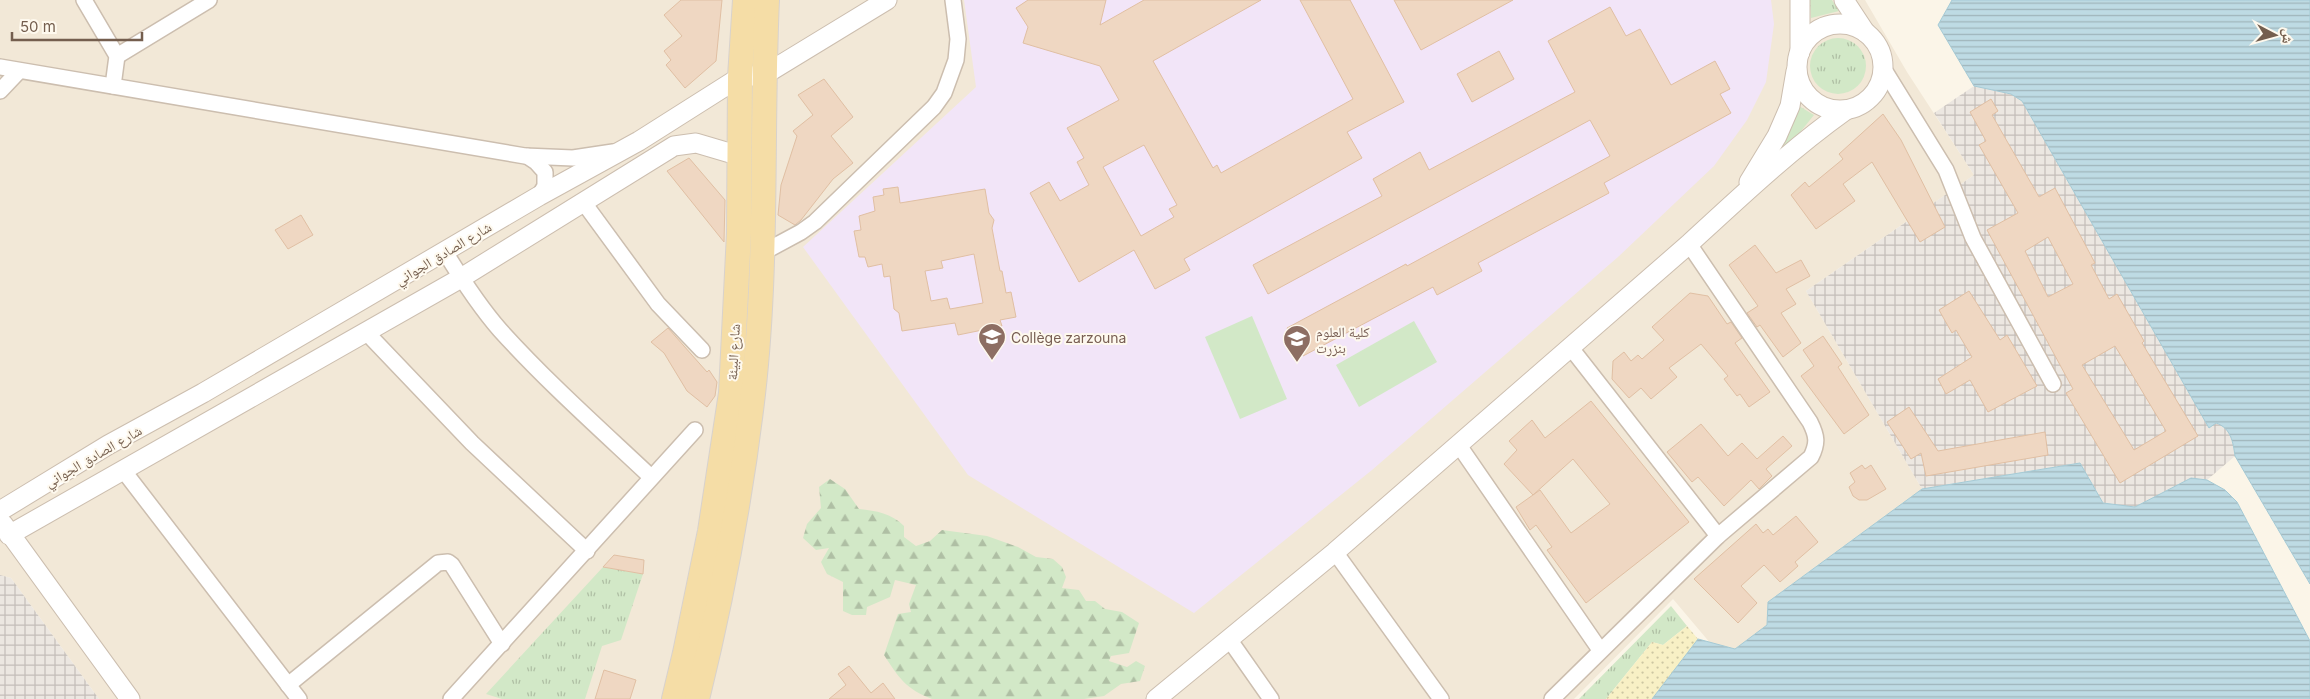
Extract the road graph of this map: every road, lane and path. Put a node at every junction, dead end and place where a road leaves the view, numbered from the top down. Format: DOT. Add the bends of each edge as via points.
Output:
graph roads {
  1 [pos="84,0"];
  2 [pos="209,0"];
  3 [pos="745,0"];
  4 [pos="767,0"];
  5 [pos="887,0"];
  6 [pos="953,0"];
  7 [pos="1800,0"];
  8 [pos="1844,0"];
  9 [pos="1865,32"];
  10 [pos="117,56"];
  11 [pos="1798,58"];
  12 [pos="0,67"];
  13 [pos="1883,68"];
  14 [pos="19,71"];
  15 [pos="764,75"];
  16 [pos="740,77"];
  17 [pos="113,86"];
  18 [pos="0,90"];
  19 [pos="1846,110"];
  20 [pos="639,141"];
  21 [pos="620,151"];
  22 [pos="526,156"];
  23 [pos="740,156"];
  24 [pos="650,162"];
  25 [pos="538,196"];
  26 [pos="1740,196"];
  27 [pos="584,203"];
  28 [pos="1689,244"];
  29 [pos="445,252"];
  30 [pos="762,253"];
  31 [pos="461,278"];
  32 [pos="366,332"];
  33 [pos="1571,348"];
  34 [pos="702,350"];
  35 [pos="2053,384"];
  36 [pos="696,430"];
  37 [pos="1458,444"];
  38 [pos="123,470"];
  39 [pos="651,477"];
  40 [pos="0,512"];
  41 [pos="5,527"];
  42 [pos="1718,536"];
  43 [pos="587,551"];
  44 [pos="1335,552"];
  45 [pos="1229,639"];
  46 [pos="502,644"];
  47 [pos="1600,650"];
  48 [pos="288,685"];
  49 [pos="130,699"];
  50 [pos="299,699"];
  51 [pos="451,699"];
  52 [pos="674,699"];
  53 [pos="697,699"];
  54 [pos="1156,699"];
  55 [pos="1271,699"];
  56 [pos="1440,699"];
  57 [pos="1552,699"];
  1 -- 10 [label="street"];
  2 -- 10 [label="street"];
  3 -- 16 [label="main road, شارع البيئة"];
  4 -- 15 [label="main road, شارع البيئة"];
  5 -- 15 [label="street, شارع الصادق الجواني"];
  6 -- 30 [label="street" via="958,39 956,60 951,79 934,108 815,222"];
  7 -- 11 [label="street"];
  8 -- 9 [label="street"];
  9 -- 11 [label="street" via="1853,26 1827,26 1806,40"];
  9 -- 13 [label="street" via="1881,54"];
  10 -- 17 [label="street"];
  11 -- 19 [label="street" via="1798,76 1810,98 1821,106"];
  11 -- 26 [label="street" via="1790,106"];
  12 -- 14 [label="street"];
  13 -- 19 [label="street" via="1880,83 1872,96"];
  13 -- 35 [label="street" via="1946,170 1973,238"];
  14 -- 17 [label="street"];
  14 -- 18 [label="street"];
  15 -- 16 [label="street, شارع الصادق الجواني"];
  15 -- 30 [label="main road, شارع البيئة"];
  16 -- 20 [label="street, شارع الصادق الجواني"];
  16 -- 23 [label="main road, شارع البيئة"];
  17 -- 22 [label="street"];
  19 -- 26 [label="street"];
  20 -- 21 [label="street, شارع الصادق الجواني"];
  20 -- 24 [label="street"];
  21 -- 22 [label="street" via="573,158"];
  21 -- 25 [label="street, شارع الصادق الجواني"];
  22 -- 25 [label="street" via="545,172 545,186"];
  23 -- 24 [label="street" via="704,144 688,143 674,146"];
  23 -- 52 [label="main road, شارع البيئة" via="731,393 710,531"];
  24 -- 27 [label="street"];
  25 -- 29 [label="street, شارع الصادق الجواني"];
  26 -- 28 [label="street"];
  27 -- 31 [label="street"];
  27 -- 34 [label="street" via="658,304"];
  28 -- 33 [label="street"];
  28 -- 42 [label="street" via="1810,422 1817,445 1811,457"];
  29 -- 31 [label="street"];
  29 -- 40 [label="street, شارع الصادق الجواني" via="203,394 108,445"];
  30 -- 53 [label="main road, شارع البيئة" via="753,392 733,537"];
  31 -- 32 [label="street"];
  31 -- 39 [label="street" via="499,328"];
  32 -- 38 [label="street"];
  32 -- 43 [label="street" via="472,443"];
  33 -- 37 [label="street"];
  33 -- 42 [label="street"];
  36 -- 39 [label="street"];
  37 -- 44 [label="street"];
  37 -- 47 [label="street"];
  38 -- 41 [label="street"];
  38 -- 48 [label="street"];
  39 -- 43 [label="street"];
  41 -- 49 [label="street"];
  42 -- 47 [label="street"];
  43 -- 46 [label="street"];
  44 -- 45 [label="street"];
  44 -- 56 [label="street"];
  45 -- 54 [label="street"];
  45 -- 55 [label="street"];
  46 -- 48 [label="street" via="452,565 442,562"];
  46 -- 51 [label="street"];
  47 -- 57 [label="street"];
  48 -- 50 [label="street"];
}
